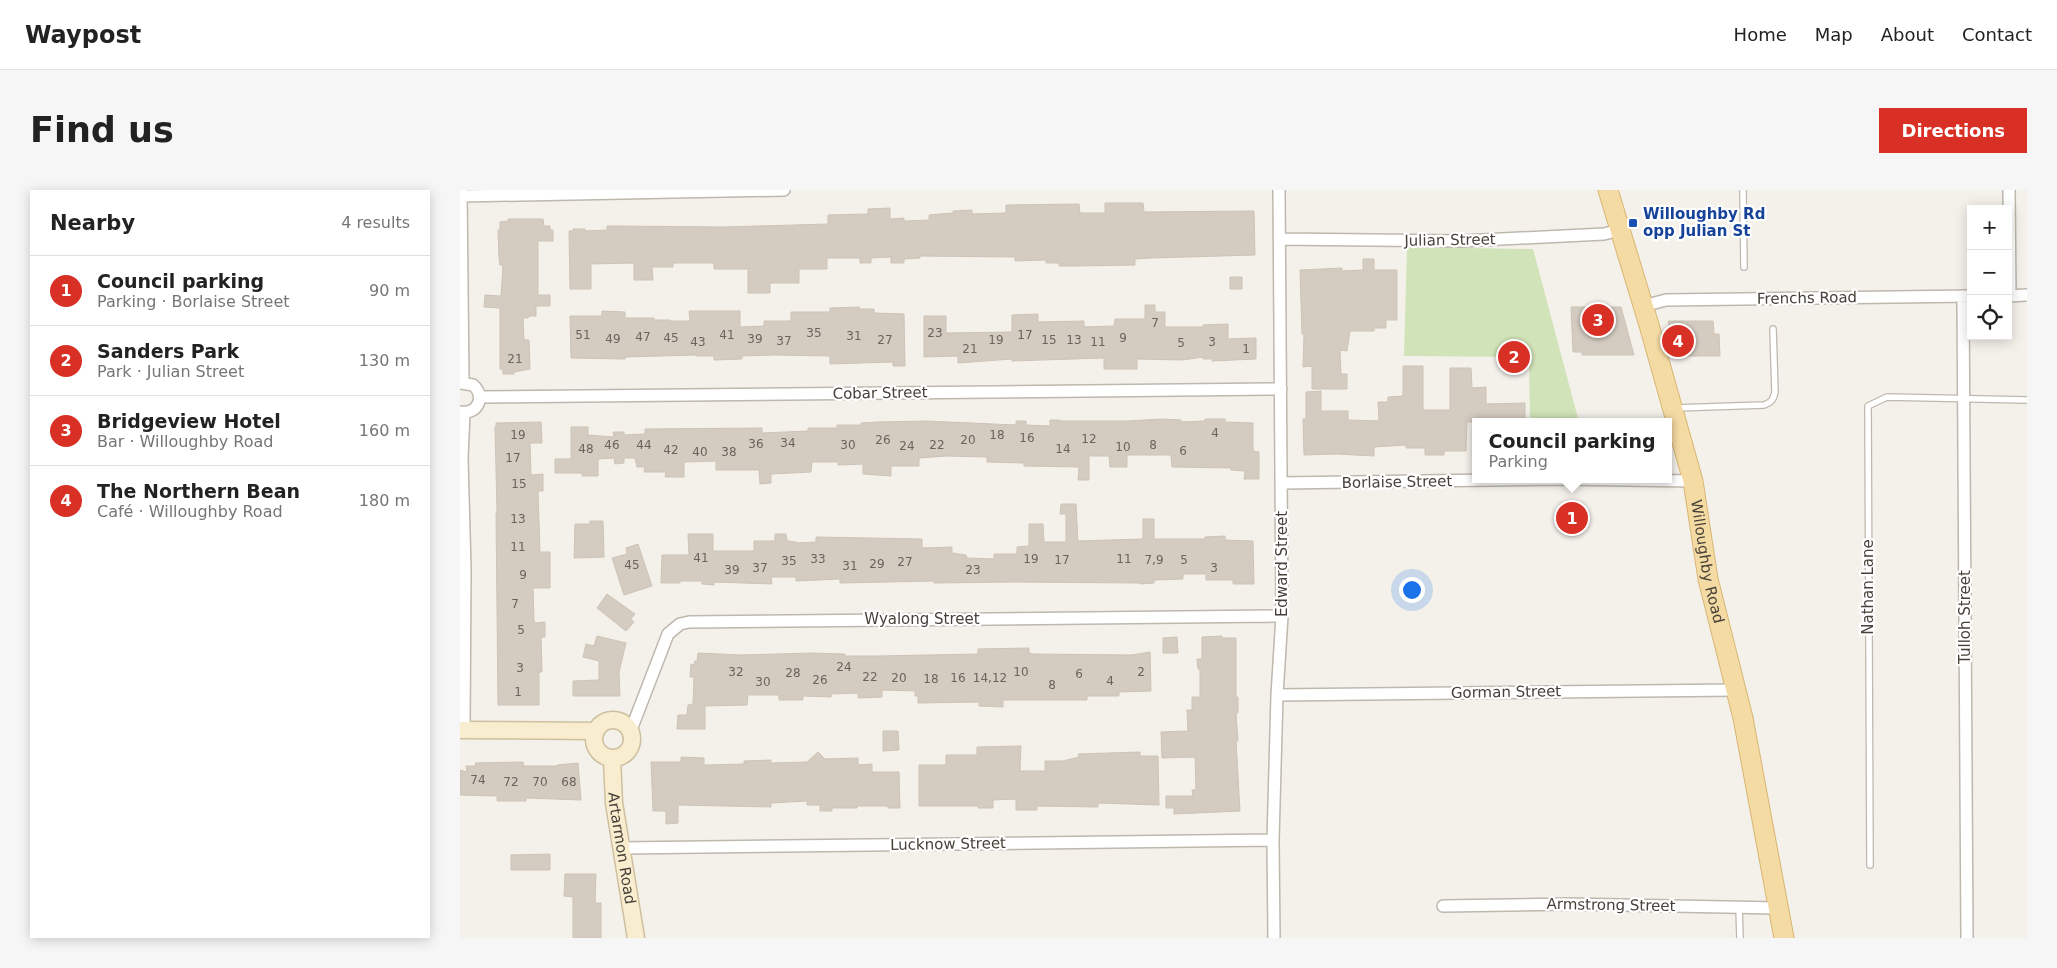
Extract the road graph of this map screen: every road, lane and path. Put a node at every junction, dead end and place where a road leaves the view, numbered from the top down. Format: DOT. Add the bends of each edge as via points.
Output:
graph roads {
  1 [pos="461,190"];
  2 [pos="784,190"];
  3 [pos="1279,190"];
  4 [pos="1608,190"];
  5 [pos="1743,190"];
  6 [pos="2009,190"];
  7 [pos="461,196"];
  8 [pos="1620,230"];
  9 [pos="1280,240"];
  10 [pos="1744,267"];
  11 [pos="2009,295"];
  12 [pos="2027,295"];
  13 [pos="1967,296"];
  14 [pos="2012,296"];
  15 [pos="1643,306"];
  16 [pos="1773,329"];
  17 [pos="462,383"];
  18 [pos="1281,389"];
  19 [pos="480,397"];
  20 [pos="1964,400"];
  21 [pos="2027,400"];
  22 [pos="1673,408"];
  23 [pos="462,412"];
  24 [pos="1472,481"];
  25 [pos="1672,481"];
  26 [pos="1692,481"];
  27 [pos="1282,483"];
  28 [pos="462,503"];
  29 [pos="1282,616"];
  30 [pos="1736,690"];
  31 [pos="1276,695"];
  32 [pos="462,730"];
  33 [pos="631,730"];
  34 [pos="596,731"];
  35 [pos="612,758"];
  36 [pos="1273,840"];
  37 [pos="622,848"];
  38 [pos="1870,865"];
  39 [pos="1443,906"];
  40 [pos="1739,907"];
  41 [pos="1778,908"];
  42 [pos="636,938"];
  43 [pos="1274,938"];
  44 [pos="1740,938"];
  45 [pos="1784,938"];
  46 [pos="1967,938"];
  1 -- 7 [label="street"];
  2 -- 7 [label="street"];
  3 -- 9 [label="street, Edward Street"];
  4 -- 8 [label="main road, Willoughby Road"];
  5 -- 10 [label="lane"];
  6 -- 11 [label="street"];
  7 -- 17 [label="street"];
  8 -- 9 [label="street, Julian Street" via="1604,234 1462,241"];
  8 -- 15 [label="main road, Willoughby Road"];
  9 -- 18 [label="street, Edward Street"];
  12 -- 14 [label="street"];
  13 -- 15 [label="street, Frenchs Road" via="1666,300"];
  13 -- 20 [label="street, Tulloh Street"];
  15 -- 22 [label="main road, Willoughby Road"];
  16 -- 22 [label="lane" via="1775,392 1770,403"];
  17 -- 19 [label="street" via="473,385"];
  18 -- 19 [label="street, Cobar Street"];
  18 -- 27 [label="street, Edward Street"];
  19 -- 23 [label="street" via="474,410"];
  20 -- 21 [label="lane"];
  20 -- 38 [label="lane, Nathan Lane" via="1887,397 1868,406"];
  20 -- 46 [label="street, Tulloh Street"];
  22 -- 26 [label="main road, Willoughby Road"];
  23 -- 28 [label="street"];
  24 -- 27 [label="street, Borlaise Street"];
  25 -- 26 [label="street, Borlaise Street"];
  26 -- 30 [label="main road, Willoughby Road" via="1708,579"];
  27 -- 29 [label="street, Edward Street"];
  28 -- 32 [label="street"];
  29 -- 31 [label="street, Edward Street"];
  29 -- 33 [label="street, Wyalong Street" via="689,622 680,624 668,634"];
  30 -- 31 [label="street, Gorman Street"];
  30 -- 41 [label="main road, Willoughby Road"];
  31 -- 36 [label="street, Edward Street"];
  32 -- 34 [label="street"];
  33 -- 34 [label="street" via="616,720 604,722"];
  33 -- 35 [label="street" via="633,742 628,752"];
  34 -- 35 [label="street" via="596,749"];
  35 -- 37 [label="street, Artarmon Road" via="614,803"];
  36 -- 37 [label="street, Lucknow Street"];
  36 -- 43 [label="street, Edward Street"];
  37 -- 42 [label="street, Artarmon Road"];
  39 -- 40 [label="street, Armstrong Street"];
  40 -- 41 [label="street, Armstrong Street"];
  40 -- 44 [label="lane"];
  41 -- 45 [label="main road, Willoughby Road"];
}
